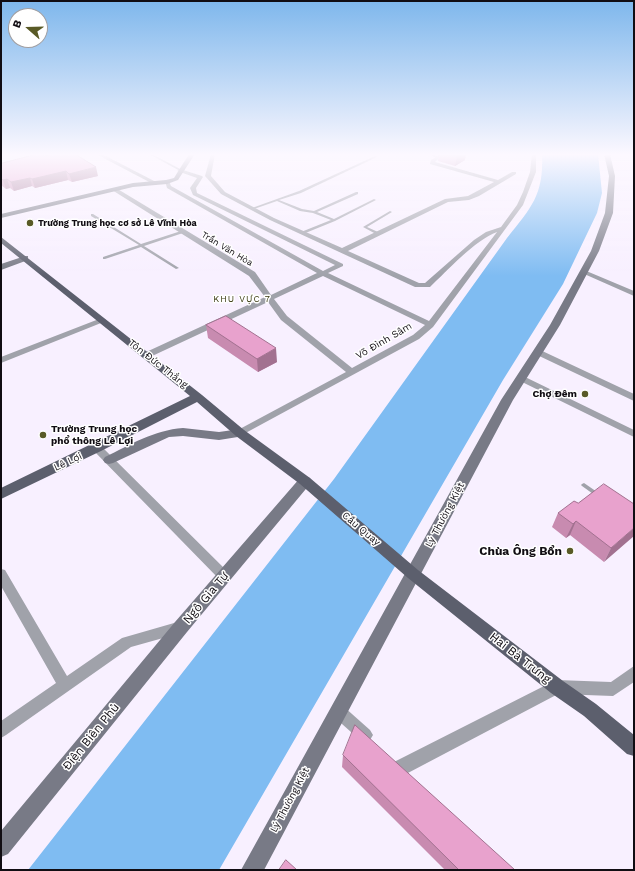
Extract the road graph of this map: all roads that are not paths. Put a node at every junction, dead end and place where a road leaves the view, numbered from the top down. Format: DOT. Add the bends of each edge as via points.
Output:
graph roads {
  1 [pos="90,195"];
  2 [pos="123,195"];
  3 [pos="183,195"];
  4 [pos="196,195"];
  5 [pos="229,195"];
  6 [pos="291,195"];
  7 [pos="353,195"];
  8 [pos="480,195"];
  9 [pos="525,195"];
  10 [pos="611,195"];
  11 [pos="277,200"];
  12 [pos="375,200"];
  13 [pos="253,208"];
  14 [pos="314,212"];
  15 [pos="391,212"];
  16 [pos="92,215"];
  17 [pos="1,216"];
  18 [pos="334,220"];
  19 [pos="503,228"];
  20 [pos="182,232"];
  21 [pos="302,233"];
  22 [pos="377,233"];
  23 [pos="1,239"];
  24 [pos="141,246"];
  25 [pos="342,251"];
  26 [pos="25,258"];
  27 [pos="104,258"];
  28 [pos="1,267"];
  29 [pos="177,268"];
  30 [pos="584,272"];
  31 [pos="324,274"];
  32 [pos="634,294"];
  33 [pos="269,299"];
  34 [pos="102,321"];
  35 [pos="430,325"];
  36 [pos="538,352"];
  37 [pos="147,355"];
  38 [pos="1,360"];
  39 [pos="352,372"];
  40 [pos="521,378"];
  41 [pos="198,397"];
  42 [pos="634,398"];
  43 [pos="240,432"];
  44 [pos="634,434"];
  45 [pos="97,448"];
  46 [pos="109,460"];
  47 [pos="310,485"];
  48 [pos="584,485"];
  49 [pos="1,494"];
  50 [pos="603,498"];
  51 [pos="410,571"];
  52 [pos="1,574"];
  53 [pos="224,576"];
  54 [pos="181,627"];
  55 [pos="634,673"];
  56 [pos="64,686"];
  57 [pos="557,687"];
  58 [pos="338,711"];
  59 [pos="1,730"];
  60 [pos="634,747"];
  61 [pos="1,847"];
  62 [pos="252,870"];
  1 -- 17 [label="street"];
  2 -- 20 [label="street, Trần Văn Hòa"];
  3 -- 31 [label="street"];
  4 -- 31 [label="street" via="341,264"];
  5 -- 13 [label="street"];
  6 -- 11 [label="lane"];
  7 -- 14 [label="lane"];
  8 -- 22 [label="street" via="447,200"];
  9 -- 19 [label="street, Võ Đình Sâm"];
  10 -- 30 [label="street, Lý Thường Kiệt" via="609,214"];
  11 -- 13 [label="lane"];
  11 -- 14 [label="lane" via="301,210"];
  12 -- 18 [label="lane"];
  13 -- 21 [label="street"];
  14 -- 18 [label="lane"];
  15 -- 22 [label="lane" via="365,227"];
  16 -- 24 [label="lane"];
  18 -- 21 [label="lane"];
  19 -- 25 [label="street" via="488,232 427,285 418,286"];
  19 -- 35 [label="street, Võ Đình Sâm"];
  20 -- 24 [label="lane"];
  20 -- 33 [label="street, Trần Văn Hòa" via="252,274"];
  21 -- 25 [label="street"];
  22 -- 25 [label="street"];
  23 -- 26 [label="main road, Tôn Đức Thắng"];
  24 -- 27 [label="lane"];
  24 -- 29 [label="lane"];
  26 -- 28 [label="street"];
  26 -- 34 [label="main road, Tôn Đức Thắng"];
  30 -- 32 [label="street"];
  30 -- 36 [label="street, Lý Thường Kiệt"];
  31 -- 33 [label="street"];
  31 -- 35 [label="street"];
  33 -- 37 [label="street"];
  33 -- 39 [label="street, Trần Văn Hòa" via="284,318"];
  34 -- 37 [label="main road, Tôn Đức Thắng"];
  34 -- 38 [label="street"];
  35 -- 39 [label="street, Võ Đình Sâm" via="416,337"];
  36 -- 40 [label="street, Lý Thường Kiệt"];
  36 -- 42 [label="street"];
  37 -- 41 [label="main road, Tôn Đức Thắng"];
  39 -- 43 [label="street, Võ Đình Sâm"];
  40 -- 44 [label="street"];
  40 -- 51 [label="street, Lý Thường Kiệt"];
  41 -- 43 [label="main road, Tôn Đức Thắng"];
  41 -- 45 [label="main road, Lê Lợi"];
  43 -- 46 [label="street" via="219,436 168,433"];
  43 -- 47 [label="main road, Tôn Đức Thắng"];
  45 -- 46 [label="street"];
  45 -- 49 [label="main road, Lê Lợi"];
  46 -- 53 [label="street"];
  47 -- 51 [label="main road, Cầu Quay"];
  47 -- 53 [label="street, Ngô Gia Tự"];
  48 -- 50 [label="lane"];
  51 -- 57 [label="main road, Hai Bà Trưng"];
  51 -- 58 [label="street, Lý Thường Kiệt"];
  52 -- 56 [label="street"];
  53 -- 54 [label="street, Ngô Gia Tự"];
  54 -- 56 [label="street, Ngô Gia Tự" via="127,642"];
  54 -- 61 [label="street, Điện Biên Phủ"];
  55 -- 57 [label="street" via="613,688"];
  56 -- 59 [label="street, Ngô Gia Tự"];
  57 -- 58 [label="street" via="395,763"];
  57 -- 60 [label="main road, Hai Bà Trưng" via="590,710"];
  58 -- 62 [label="street, Lý Thường Kiệt"];
}
